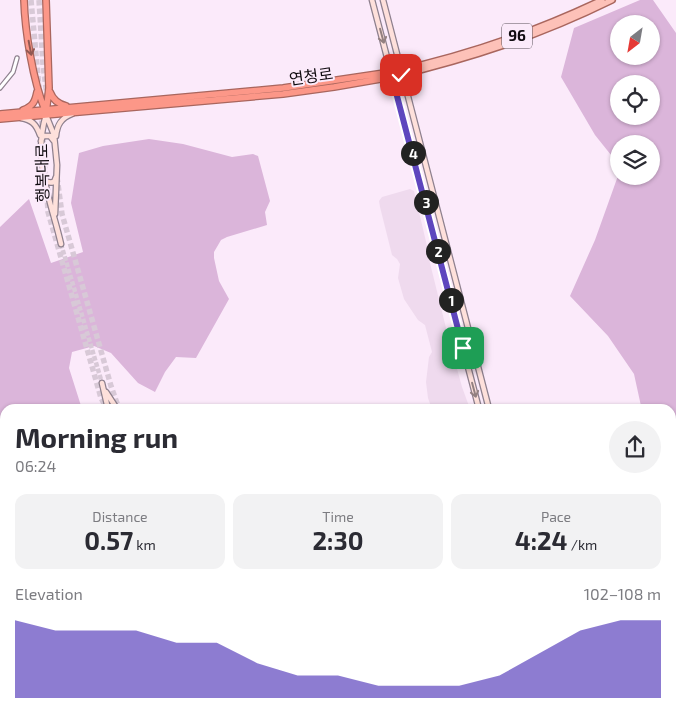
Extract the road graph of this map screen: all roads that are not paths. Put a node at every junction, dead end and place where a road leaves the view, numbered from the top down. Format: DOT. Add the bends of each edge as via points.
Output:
graph roads {
  1 [pos="24,0"];
  2 [pos="46,0"];
  3 [pos="372,0"];
  4 [pos="383,0"];
  5 [pos="602,0"];
  6 [pos="612,0"];
  7 [pos="17,58"];
  8 [pos="429,66"];
  9 [pos="401,72"];
  10 [pos="392,74"];
  11 [pos="49,80"];
  12 [pos="37,84"];
  13 [pos="0,88"];
  14 [pos="49,88"];
  15 [pos="76,110"];
  16 [pos="46,112"];
  17 [pos="0,114"];
  18 [pos="16,115"];
  19 [pos="0,119"];
  20 [pos="40,136"];
  21 [pos="40,142"];
  22 [pos="55,142"];
  23 [pos="43,175"];
  24 [pos="57,175"];
  25 [pos="55,217"];
  26 [pos="62,244"];
  27 [pos="102,383"];
  28 [pos="104,389"];
  29 [pos="107,404"];
  30 [pos="114,404"];
  31 [pos="478,404"];
  32 [pos="488,404"];
  1 -- 12 [label="highway, one-way" via="24,18"];
  2 -- 11 [label="highway"];
  3 -- 10 [label="street, one-way"];
  4 -- 9 [label="street"];
  5 -- 8 [label="main road, 연청로 / 96" via="537,29"];
  6 -- 8 [label="main road, 연청로 / 96" via="543,32 467,58"];
  7 -- 13 [label="street" via="13,72"];
  8 -- 9 [label="main road, 연청로 / 96"];
  9 -- 10 [label="main road, 연청로"];
  9 -- 32 [label="street"];
  10 -- 15 [label="highway, 연청로"];
  10 -- 31 [label="street, one-way"];
  11 -- 12 [label="highway" via="44,89"];
  11 -- 14 [label="highway"];
  12 -- 16 [label="highway"];
  12 -- 18 [label="highway" via="36,99 31,107"];
  14 -- 15 [label="highway" via="60,104"];
  14 -- 16 [label="highway"];
  15 -- 16 [label="highway, 연청로"];
  15 -- 22 [label="street" via="59,123"];
  16 -- 18 [label="highway, 연청로"];
  16 -- 20 [label="street, 행복대로"];
  16 -- 22 [label="street, 행복대로"];
  17 -- 18 [label="highway, 연청로"];
  18 -- 19 [label="highway, 연청로"];
  18 -- 20 [label="street" via="32,121"];
  20 -- 21 [label="street, 행복대로"];
  21 -- 22 [label="street" via="46,135"];
  21 -- 23 [label="street, 행복대로"];
  22 -- 24 [label="street, 행복대로"];
  23 -- 24 [label="street" via="50,183"];
  23 -- 25 [label="street, 행복대로"];
  24 -- 25 [label="street, 행복대로"];
  25 -- 26 [label="street, 행복대로"];
  27 -- 28 [label="street"];
  28 -- 29 [label="street"];
  28 -- 30 [label="street"];
}
